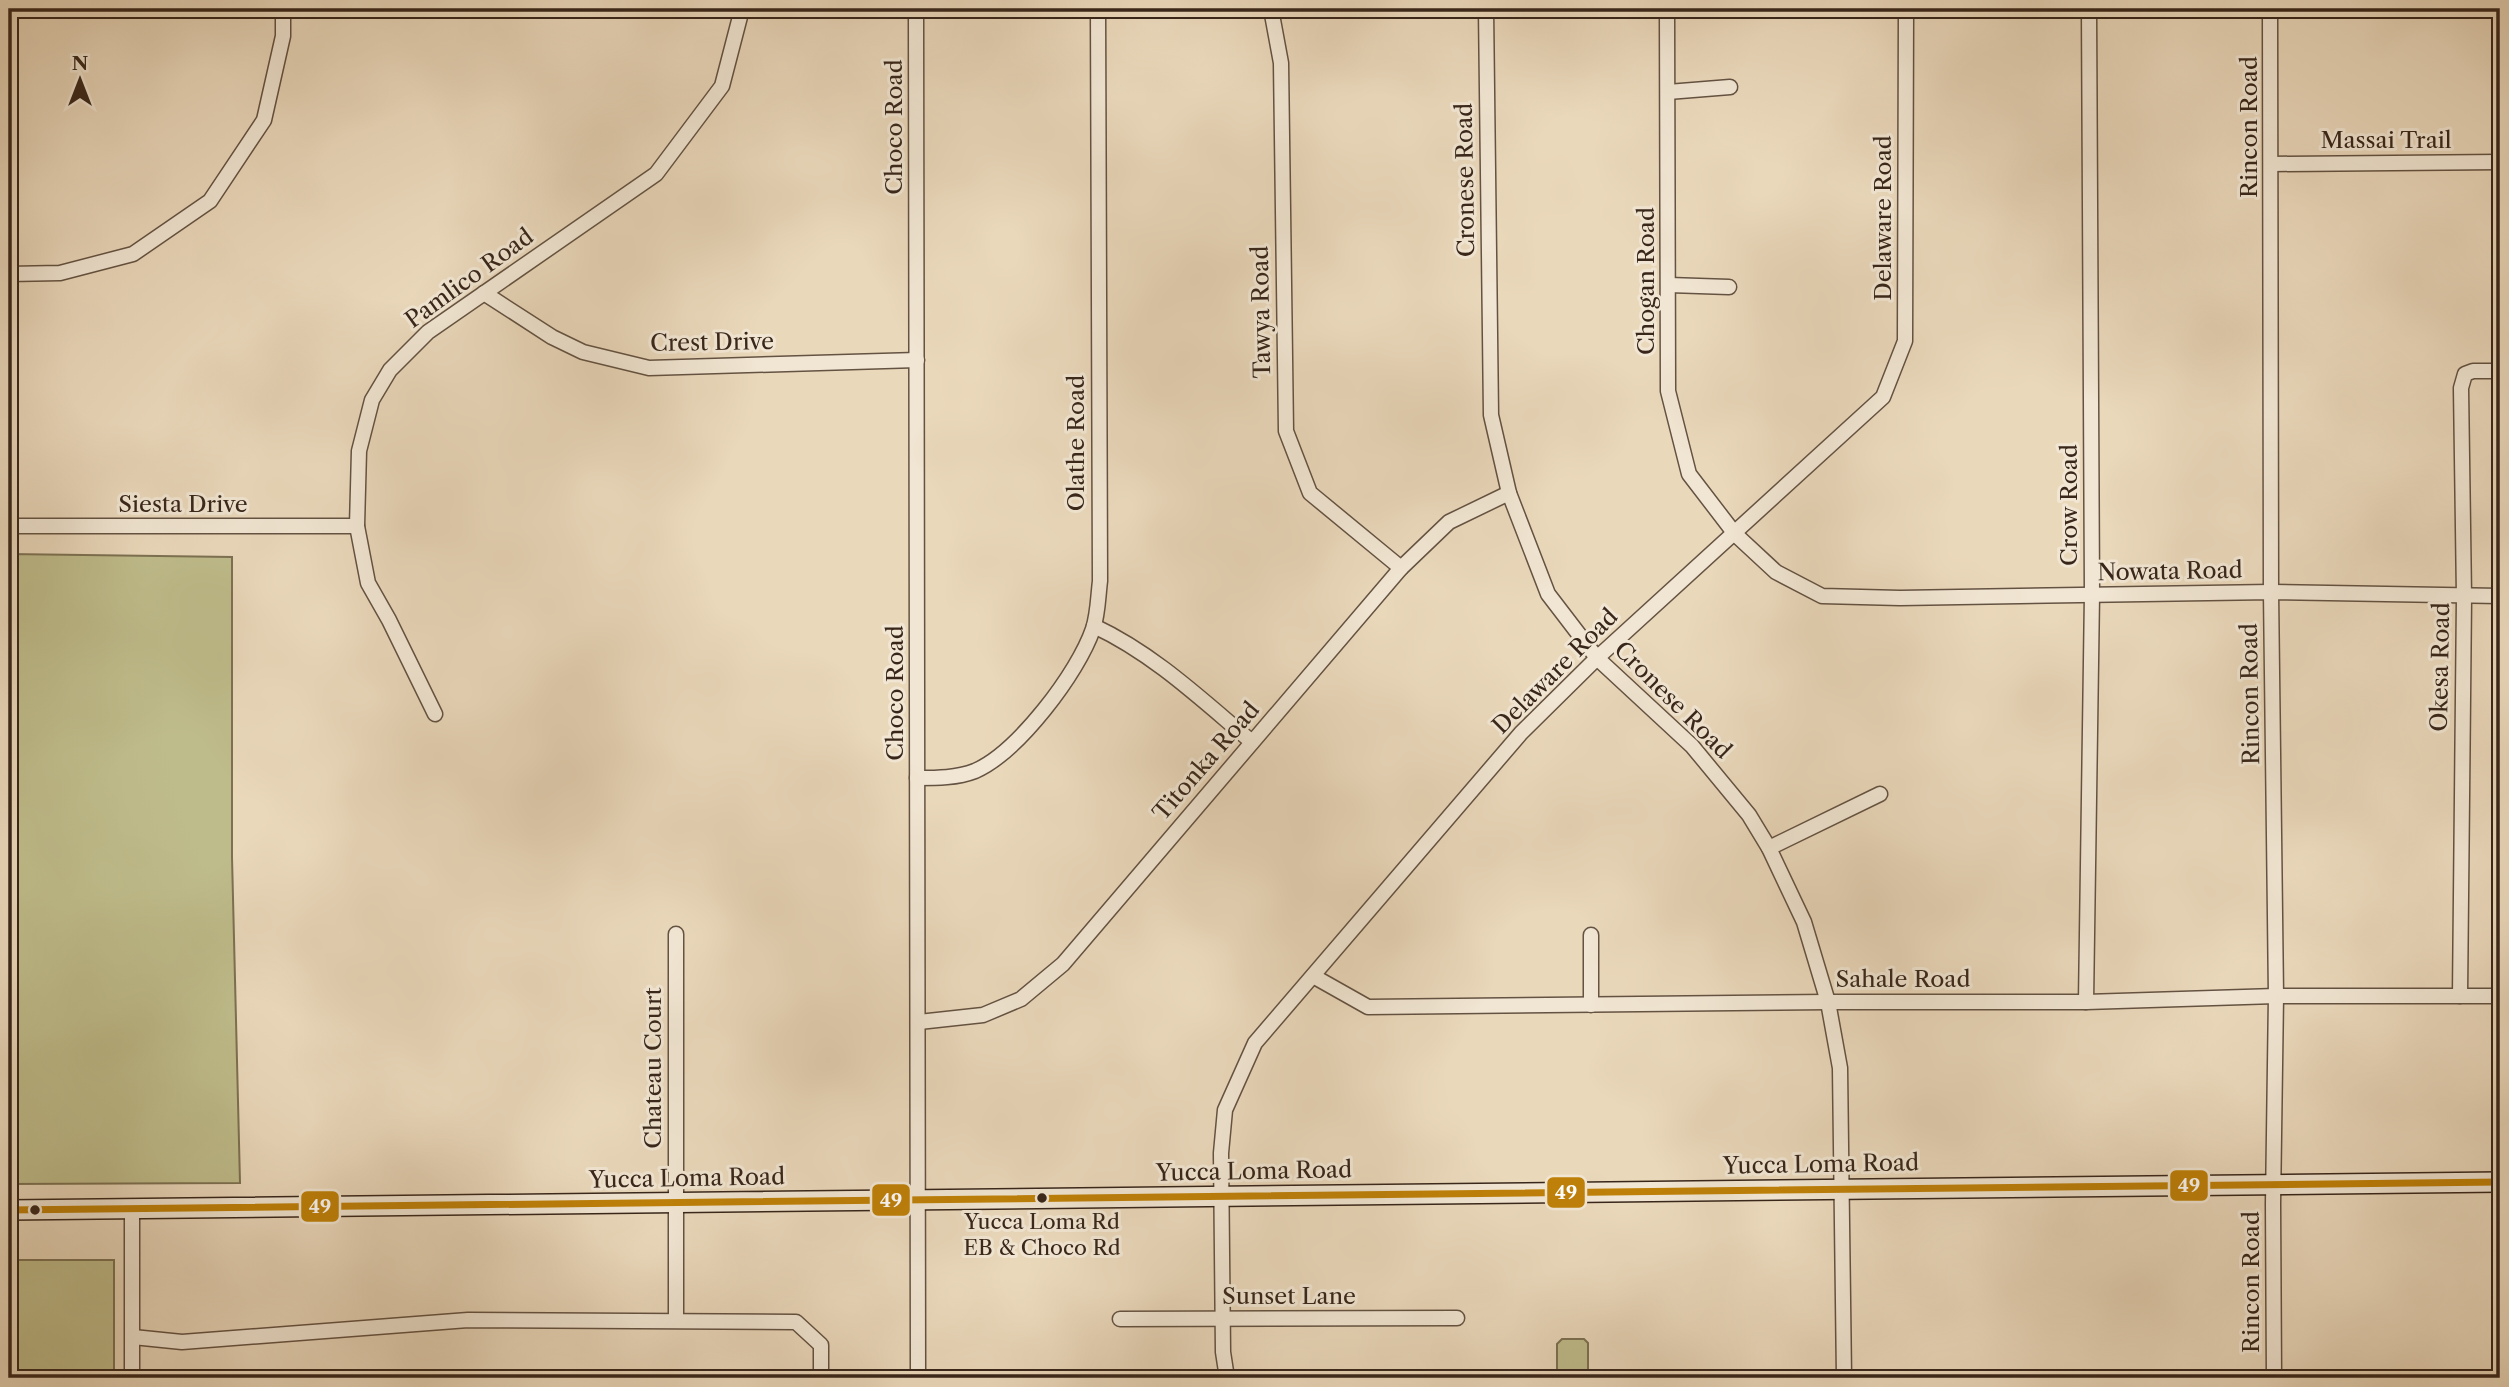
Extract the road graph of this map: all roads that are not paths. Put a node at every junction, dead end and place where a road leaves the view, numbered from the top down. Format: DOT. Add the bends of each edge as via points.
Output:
graph roads {
  1 [pos="283,9"];
  2 [pos="742,9"];
  3 [pos="916,9"];
  4 [pos="1098,9"];
  5 [pos="1271,9"];
  6 [pos="1486,9"];
  7 [pos="1667,9"];
  8 [pos="1906,9"];
  9 [pos="2089,9"];
  10 [pos="2270,9"];
  11 [pos="1730,87"];
  12 [pos="1668,92"];
  13 [pos="2500,162"];
  14 [pos="2272,164"];
  15 [pos="9,274"];
  16 [pos="1669,285"];
  17 [pos="1729,287"];
  18 [pos="484,293"];
  19 [pos="917,360"];
  20 [pos="2500,371"];
  21 [pos="1509,493"];
  22 [pos="9,526"];
  23 [pos="358,526"];
  24 [pos="1735,534"];
  25 [pos="1401,568"];
  26 [pos="2271,592"];
  27 [pos="2092,594"];
  28 [pos="2500,596"];
  29 [pos="2464,597"];
  30 [pos="1094,626"];
  31 [pos="1597,658"];
  32 [pos="435,714"];
  33 [pos="1252,742"];
  34 [pos="917,778"];
  35 [pos="1880,794"];
  36 [pos="1769,848"];
  37 [pos="676,934"];
  38 [pos="1591,935"];
  39 [pos="1313,976"];
  40 [pos="2276,996"];
  41 [pos="2460,996"];
  42 [pos="2500,996"];
  43 [pos="1828,1002"];
  44 [pos="2086,1002"];
  45 [pos="1591,1005"];
  46 [pos="919,1022"];
  47 [pos="2500,1182"];
  48 [pos="2273,1184"];
  49 [pos="1842,1189"];
  50 [pos="1221,1196"];
  51 [pos="918,1199"];
  52 [pos="676,1203"];
  53 [pos="132,1208"];
  54 [pos="9,1209"];
  55 [pos="1120,1318"];
  56 [pos="1223,1318"];
  57 [pos="1457,1318"];
  58 [pos="676,1320"];
  59 [pos="133,1337"];
  60 [pos="132,1378"];
  61 [pos="821,1378"];
  62 [pos="918,1378"];
  63 [pos="1227,1378"];
  64 [pos="1843,1378"];
  65 [pos="2274,1378"];
  1 -- 15 [label="street" via="283,36 264,120 210,201 133,254 60,273"];
  2 -- 18 [label="street, Pamlico Road" via="722,86 656,174"];
  3 -- 19 [label="street, Choco Road"];
  4 -- 30 [label="street, Olathe Road" via="1100,581"];
  5 -- 25 [label="street, Tawya Road" via="1281,63 1286,431 1310,493"];
  6 -- 21 [label="street, Cronese Road" via="1491,415"];
  7 -- 12 [label="street, Chogan Road"];
  8 -- 24 [label="street, Delaware Road" via="1905,341 1883,397"];
  9 -- 27 [label="street, Crow Road"];
  10 -- 14 [label="street, Rincon Road"];
  11 -- 12 [label="street"];
  12 -- 16 [label="street, Chogan Road"];
  13 -- 14 [label="street, Massai Trail"];
  14 -- 26 [label="street, Rincon Road"];
  16 -- 17 [label="street"];
  16 -- 24 [label="street, Chogan Road" via="1668,391 1689,474"];
  18 -- 19 [label="street, Crest Drive" via="583,352 649,368"];
  18 -- 23 [label="street, Pamlico Road" via="428,332 390,370 372,400 359,451"];
  19 -- 34 [label="street, Choco Road"];
  20 -- 29 [label="street, Okesa Road" via="2465,374 2461,388"];
  21 -- 25 [label="street, Titonka Road" via="1449,522"];
  21 -- 31 [label="street, Cronese Road" via="1548,594"];
  22 -- 23 [label="street, Siesta Drive"];
  23 -- 32 [label="street, Pamlico Road" via="368,583"];
  24 -- 27 [label="street, Nowata Road" via="1776,572 1822,596"];
  24 -- 31 [label="street, Delaware Road"];
  25 -- 33 [label="street, Titonka Road"];
  26 -- 27 [label="street, Nowata Road"];
  26 -- 29 [label="street, Nowata Road"];
  26 -- 40 [label="street, Rincon Road"];
  27 -- 44 [label="street, Crow Road"];
  28 -- 29 [label="street, Nowata Road"];
  29 -- 41 [label="street, Okesa Road"];
  30 -- 33 [label="street" via="1149,656"];
  30 -- 34 [label="street, Olathe Road" via="1062,686 1002,754 954,777"];
  31 -- 36 [label="street, Cronese Road" via="1692,746 1749,815"];
  31 -- 39 [label="street, Delaware Road" via="1521,733"];
  33 -- 46 [label="street, Titonka Road" via="1063,964 1021,999 983,1014"];
  34 -- 46 [label="street, Choco Road"];
  35 -- 36 [label="street"];
  36 -- 43 [label="street, Cronese Road" via="1804,922"];
  37 -- 52 [label="street, Chateau Court"];
  38 -- 45 [label="street"];
  39 -- 45 [label="street, Sahale Road" via="1368,1007"];
  39 -- 50 [label="street, Delaware Road" via="1255,1043 1225,1110"];
  40 -- 41 [label="street, Sahale Road"];
  40 -- 44 [label="street, Sahale Road"];
  40 -- 48 [label="street, Rincon Road"];
  41 -- 42 [label="street, Sahale Road"];
  43 -- 44 [label="street, Sahale Road"];
  43 -- 45 [label="street, Sahale Road"];
  43 -- 49 [label="street, Cronese Road" via="1840,1068"];
  46 -- 51 [label="street, Choco Road"];
  47 -- 48 [label="main road, Yucca Loma Road"];
  48 -- 49 [label="main road, Yucca Loma Road"];
  48 -- 65 [label="street, Rincon Road"];
  49 -- 50 [label="main road, Yucca Loma Road"];
  49 -- 64 [label="street, Cronese Road"];
  50 -- 51 [label="main road, Yucca Loma Road"];
  50 -- 56 [label="street, Delaware Road"];
  51 -- 52 [label="main road, Yucca Loma Road"];
  51 -- 62 [label="street, Choco Road"];
  52 -- 53 [label="main road, Yucca Loma Road"];
  52 -- 58 [label="street, Chateau Court"];
  53 -- 54 [label="main road, Yucca Loma Road"];
  53 -- 59 [label="street"];
  55 -- 56 [label="street, Sunset Lane"];
  56 -- 57 [label="street, Sunset Lane"];
  56 -- 63 [label="street, Delaware Road"];
  58 -- 59 [label="street" via="468,1320 182,1342"];
  58 -- 61 [label="street" via="796,1322 821,1345"];
  59 -- 60 [label="street"];
}
